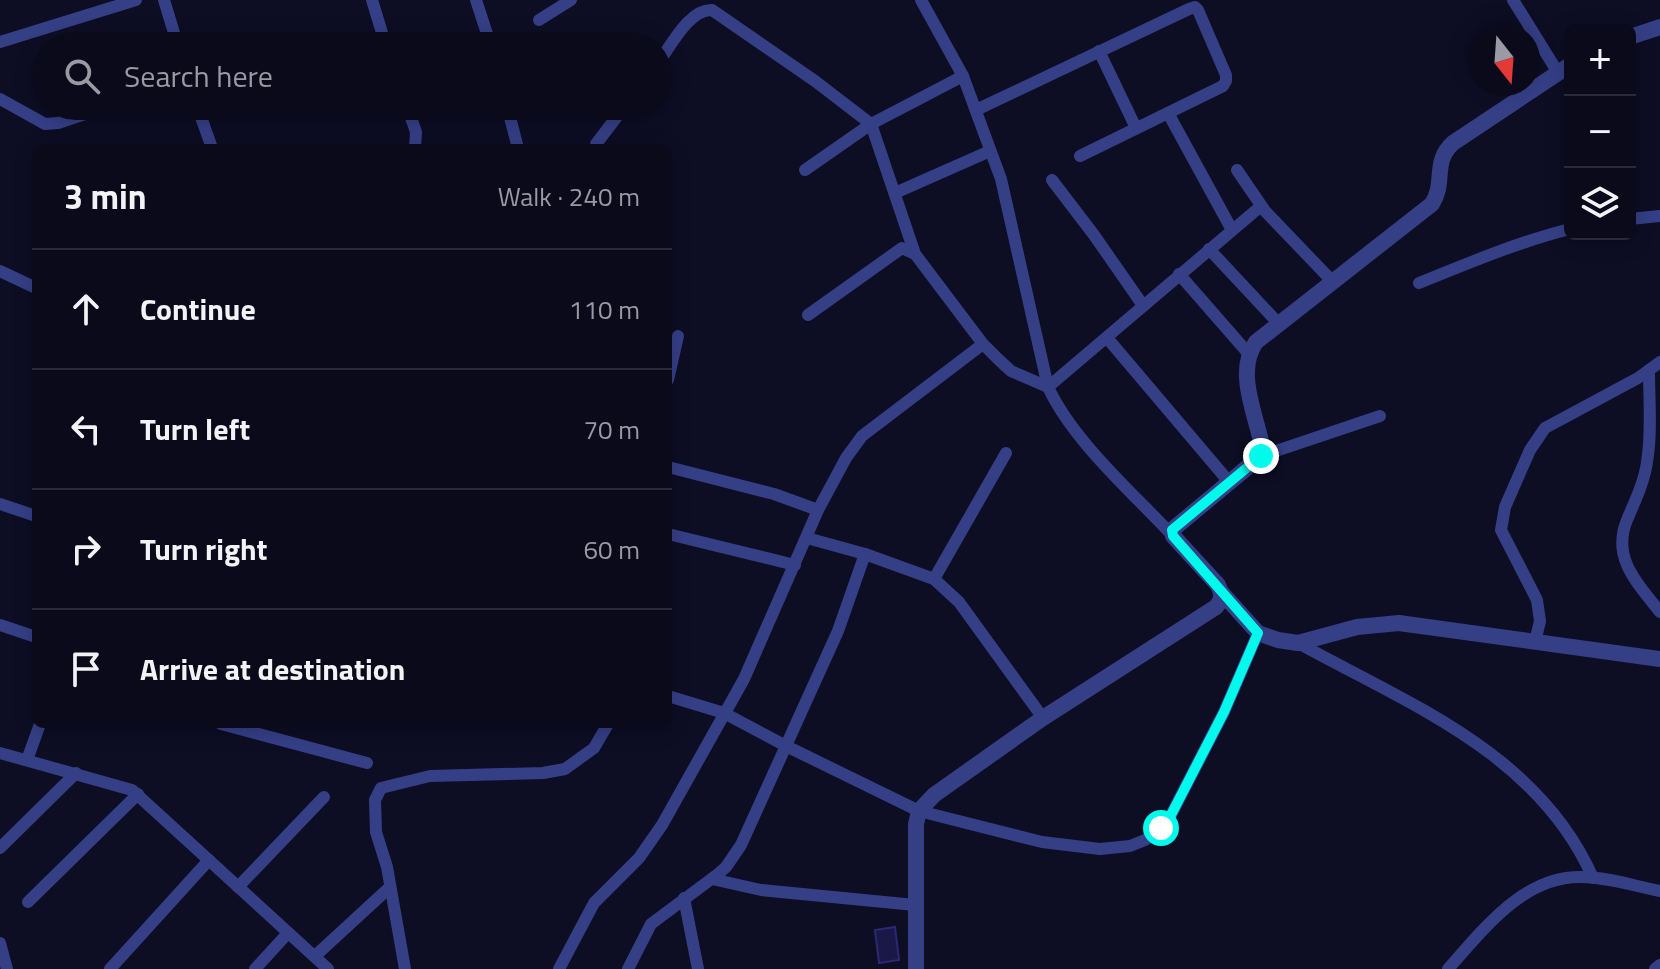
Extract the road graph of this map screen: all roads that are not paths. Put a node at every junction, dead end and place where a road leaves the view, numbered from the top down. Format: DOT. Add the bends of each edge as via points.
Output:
graph roads {
  1 [pos="136,0"];
  2 [pos="164,0"];
  3 [pos="372,0"];
  4 [pos="476,0"];
  5 [pos="571,0"];
  6 [pos="921,0"];
  7 [pos="1513,0"];
  8 [pos="539,20"];
  9 [pos="1660,27"];
  10 [pos="32,32"];
  11 [pos="32,32"];
  12 [pos="174,32"];
  13 [pos="382,32"];
  14 [pos="486,32"];
  15 [pos="1636,35"];
  16 [pos="0,42"];
  17 [pos="672,44"];
  18 [pos="1099,51"];
  19 [pos="1564,68"];
  20 [pos="963,76"];
  21 [pos="0,99"];
  22 [pos="976,110"];
  23 [pos="1168,113"];
  24 [pos="32,117"];
  25 [pos="38,120"];
  26 [pos="67,120"];
  27 [pos="202,120"];
  28 [pos="412,120"];
  29 [pos="511,120"];
  30 [pos="614,120"];
  31 [pos="871,124"];
  32 [pos="1136,128"];
  33 [pos="211,144"];
  34 [pos="415,144"];
  35 [pos="517,144"];
  36 [pos="596,144"];
  37 [pos="990,151"];
  38 [pos="1080,156"];
  39 [pos="805,170"];
  40 [pos="1237,170"];
  41 [pos="1052,180"];
  42 [pos="895,193"];
  43 [pos="1261,206"];
  44 [pos="1660,216"];
  45 [pos="1636,218"];
  46 [pos="1232,230"];
  47 [pos="1564,231"];
  48 [pos="1209,249"];
  49 [pos="915,254"];
  50 [pos="0,271"];
  51 [pos="1179,274"];
  52 [pos="1333,282"];
  53 [pos="1419,283"];
  54 [pos="32,286"];
  55 [pos="1142,304"];
  56 [pos="808,315"];
  57 [pos="1279,324"];
  58 [pos="678,336"];
  59 [pos="1108,339"];
  60 [pos="983,344"];
  61 [pos="1248,353"];
  62 [pos="672,362"];
  63 [pos="1655,366"];
  64 [pos="1048,387"];
  65 [pos="1380,416"];
  66 [pos="1006,453"];
  67 [pos="1261,456"];
  68 [pos="672,468"];
  69 [pos="1230,483"];
  70 [pos="0,504"];
  71 [pos="818,510"];
  72 [pos="32,515"];
  73 [pos="672,535"];
  74 [pos="1173,536"];
  75 [pos="807,538"];
  76 [pos="865,554"];
  77 [pos="795,565"];
  78 [pos="934,579"];
  79 [pos="1222,593"];
  80 [pos="1660,612"];
  81 [pos="0,625"];
  82 [pos="1258,633"];
  83 [pos="32,636"];
  84 [pos="1535,642"];
  85 [pos="1298,643"];
  86 [pos="1660,659"];
  87 [pos="672,697"];
  88 [pos="724,713"];
  89 [pos="1043,718"];
  90 [pos="39,728"];
  91 [pos="247,728"];
  92 [pos="606,728"];
  93 [pos="786,746"];
  94 [pos="0,753"];
  95 [pos="27,760"];
  96 [pos="367,763"];
  97 [pos="76,773"];
  98 [pos="138,794"];
  99 [pos="324,797"];
  100 [pos="919,811"];
  101 [pos="0,848"];
  102 [pos="209,860"];
  103 [pos="1593,878"];
  104 [pos="712,879"];
  105 [pos="238,887"];
  106 [pos="389,888"];
  107 [pos="1660,891"];
  108 [pos="684,898"];
  109 [pos="28,902"];
  110 [pos="915,905"];
  111 [pos="288,933"];
  112 [pos="0,943"];
  113 [pos="315,956"];
  114 [pos="1660,965"];
  115 [pos="7,969"];
  116 [pos="110,969"];
  117 [pos="255,969"];
  118 [pos="328,969"];
  119 [pos="405,969"];
  120 [pos="559,969"];
  121 [pos="628,969"];
  122 [pos="698,969"];
  123 [pos="916,969"];
  124 [pos="1448,969"];
  125 [pos="1655,969"];
  1 -- 10 [label="street"];
  2 -- 12 [label="street"];
  3 -- 13 [label="street"];
  4 -- 14 [label="street"];
  5 -- 8 [label="street"];
  6 -- 20 [label="street"];
  7 -- 19 [label="street"];
  9 -- 15 [label="street"];
  11 -- 16 [label="street"];
  17 -- 31 [label="street" via="700,11 712,10"];
  18 -- 22 [label="street"];
  18 -- 23 [label="street" via="1195,7 1226,81"];
  18 -- 32 [label="street"];
  19 -- 52 [label="street" via="1453,143 1441,157 1432,204"];
  20 -- 22 [label="street"];
  20 -- 31 [label="street"];
  21 -- 24 [label="street"];
  22 -- 37 [label="street"];
  23 -- 32 [label="street"];
  23 -- 46 [label="street"];
  25 -- 26 [label="street"];
  27 -- 33 [label="street"];
  28 -- 34 [label="street"];
  29 -- 35 [label="street"];
  30 -- 36 [label="street"];
  31 -- 39 [label="street"];
  31 -- 42 [label="street"];
  32 -- 38 [label="street"];
  37 -- 42 [label="street"];
  37 -- 64 [label="street" via="1006,197"];
  40 -- 43 [label="street"];
  41 -- 55 [label="street"];
  42 -- 49 [label="street"];
  43 -- 46 [label="street"];
  43 -- 52 [label="street"];
  44 -- 45 [label="street"];
  46 -- 48 [label="street"];
  47 -- 53 [label="street"];
  48 -- 51 [label="street"];
  48 -- 57 [label="street"];
  49 -- 56 [label="street" via="902,248"];
  49 -- 60 [label="street"];
  50 -- 54 [label="street"];
  51 -- 55 [label="street"];
  51 -- 61 [label="street"];
  52 -- 57 [label="street"];
  55 -- 59 [label="street"];
  57 -- 61 [label="street"];
  58 -- 62 [label="street"];
  59 -- 64 [label="street"];
  59 -- 69 [label="street"];
  60 -- 64 [label="street" via="1011,371"];
  60 -- 71 [label="street" via="862,436"];
  61 -- 67 [label="street" via="1247,380"];
  63 -- 80 [label="street" via="1648,458 1621,542 1631,574"];
  63 -- 84 [label="street" via="1545,428 1505,507 1501,530 1540,611"];
  64 -- 74 [label="street" via="1074,430"];
  65 -- 67 [label="street"];
  66 -- 78 [label="street"];
  67 -- 69 [label="street"];
  68 -- 71 [label="street"];
  69 -- 74 [label="street" via="1175,525"];
  70 -- 72 [label="street"];
  71 -- 75 [label="street"];
  73 -- 77 [label="street"];
  74 -- 79 [label="street"];
  75 -- 76 [label="street"];
  75 -- 77 [label="street"];
  76 -- 78 [label="street"];
  76 -- 93 [label="street" via="838,631"];
  77 -- 88 [label="street"];
  78 -- 89 [label="street" via="959,602"];
  79 -- 82 [label="street"];
  79 -- 89 [label="street" via="1216,607"];
  81 -- 83 [label="street"];
  82 -- 85 [label="street"];
  82 -- 100 [label="street" via="1171,815 1145,840 1100,849 1073,846"];
  84 -- 85 [label="street" via="1399,623 1357,627"];
  84 -- 86 [label="street"];
  85 -- 103 [label="street" via="1487,749 1559,818"];
  87 -- 88 [label="street"];
  88 -- 93 [label="street"];
  88 -- 120 [label="street" via="662,825 639,858 594,903"];
  89 -- 100 [label="street"];
  90 -- 95 [label="street"];
  91 -- 96 [label="street"];
  92 -- 106 [label="street" via="594,748 565,769 430,776 381,788 375,800 376,832"];
  93 -- 100 [label="street"];
  93 -- 104 [label="street" via="741,845"];
  94 -- 95 [label="street"];
  95 -- 97 [label="street"];
  97 -- 98 [label="street"];
  97 -- 101 [label="street"];
  98 -- 102 [label="street"];
  98 -- 109 [label="street"];
  99 -- 105 [label="street"];
  100 -- 110 [label="street"];
  102 -- 105 [label="street"];
  102 -- 116 [label="street"];
  103 -- 107 [label="street"];
  103 -- 124 [label="street" via="1565,878 1510,903"];
  104 -- 108 [label="street"];
  104 -- 110 [label="street" via="761,890"];
  105 -- 111 [label="street"];
  106 -- 113 [label="street"];
  106 -- 119 [label="street"];
  108 -- 121 [label="street" via="651,924"];
  108 -- 122 [label="street"];
  110 -- 123 [label="street"];
  111 -- 113 [label="street"];
  111 -- 117 [label="street"];
  112 -- 115 [label="street"];
  113 -- 118 [label="street"];
  114 -- 125 [label="street"];
}
